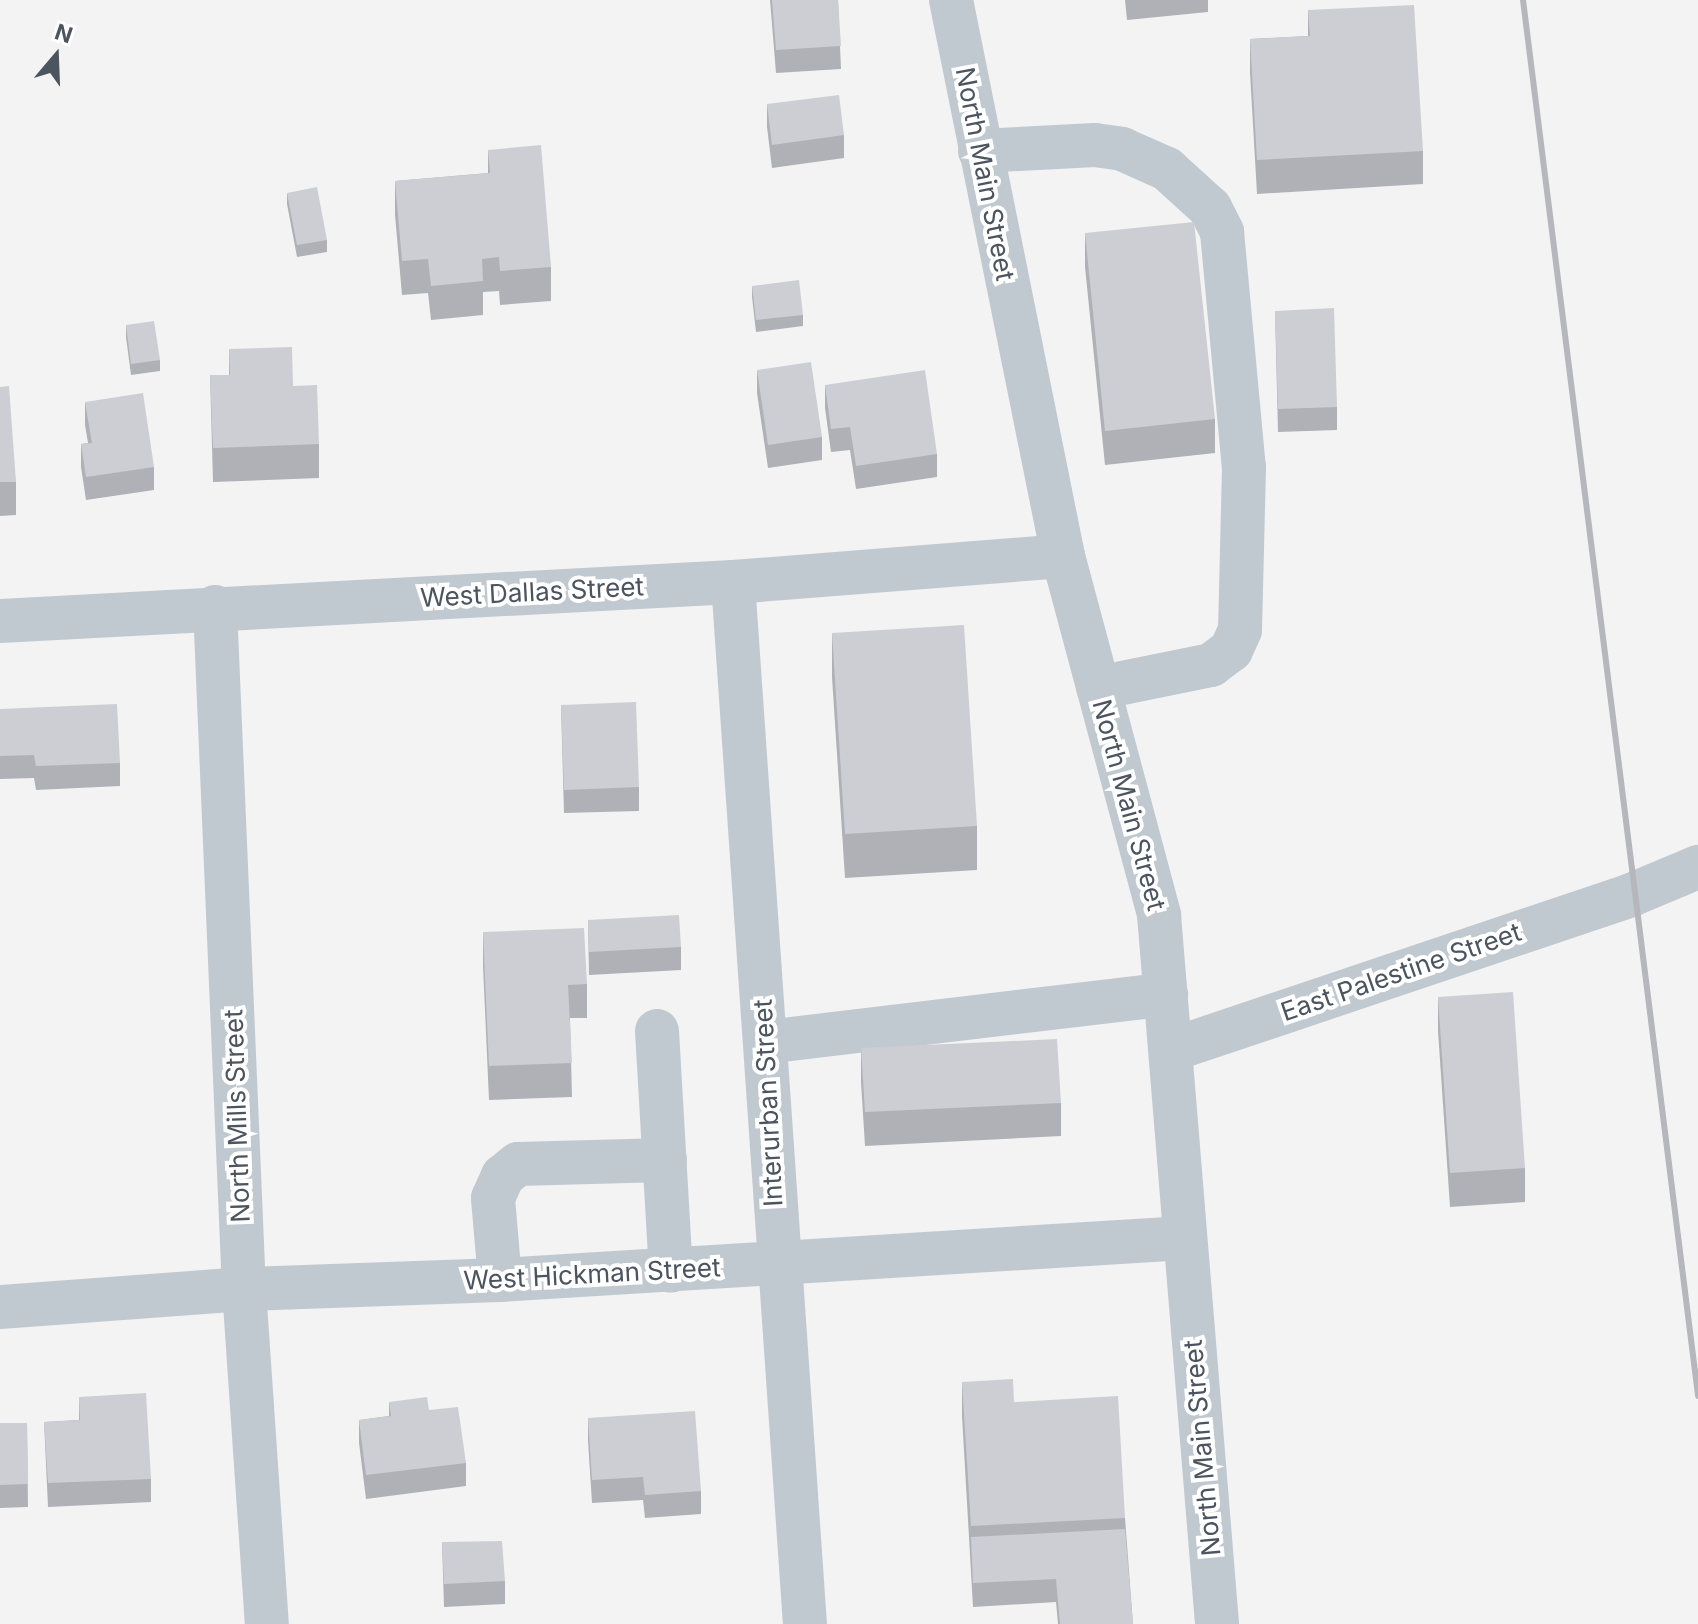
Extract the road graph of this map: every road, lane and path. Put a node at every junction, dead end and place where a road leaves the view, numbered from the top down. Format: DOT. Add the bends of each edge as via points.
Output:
graph roads {
  1 [pos="951,0"];
  2 [pos="980,151"];
  3 [pos="1063,556"];
  4 [pos="733,582"];
  5 [pos="215,607"];
  6 [pos="0,621"];
  7 [pos="1098,688"];
  8 [pos="1698,867"];
  9 [pos="1166,994"];
  10 [pos="657,1031"];
  11 [pos="766,1042"];
  12 [pos="1171,1050"];
  13 [pos="665,1160"];
  14 [pos="1185,1238"];
  15 [pos="776,1263"];
  16 [pos="671,1271"];
  17 [pos="500,1280"];
  18 [pos="244,1289"];
  19 [pos="0,1307"];
  20 [pos="267,1624"];
  21 [pos="805,1624"];
  22 [pos="1217,1624"];
  1 -- 2 [label="street, North Main Street"];
  2 -- 3 [label="street, North Main Street"];
  2 -- 7 [label="street" via="1095,145 1122,149 1167,169 1210,208 1222,232 1244,467 1240,630 1231,650 1211,665"];
  3 -- 4 [label="street, West Dallas Street"];
  3 -- 7 [label="street, North Main Street"];
  4 -- 5 [label="street, West Dallas Street"];
  4 -- 11 [label="street, Interurban Street"];
  5 -- 6 [label="street, West Dallas Street"];
  5 -- 18 [label="street, North Mills Street"];
  7 -- 9 [label="street, North Main Street" via="1159,915"];
  8 -- 12 [label="street, East Palestine Street" via="1631,895"];
  9 -- 11 [label="street"];
  9 -- 12 [label="street, North Main Street"];
  10 -- 13 [label="street"];
  11 -- 15 [label="street, Interurban Street"];
  12 -- 14 [label="street, North Main Street"];
  13 -- 16 [label="street"];
  13 -- 17 [label="street" via="518,1164 503,1176 493,1198"];
  14 -- 15 [label="street, West Hickman Street"];
  14 -- 22 [label="street, North Main Street"];
  15 -- 16 [label="street, West Hickman Street"];
  15 -- 21 [label="street, Interurban Street"];
  16 -- 17 [label="street, West Hickman Street"];
  17 -- 18 [label="street, West Hickman Street"];
  18 -- 19 [label="street, West Hickman Street"];
  18 -- 20 [label="street, North Mills Street"];
}
